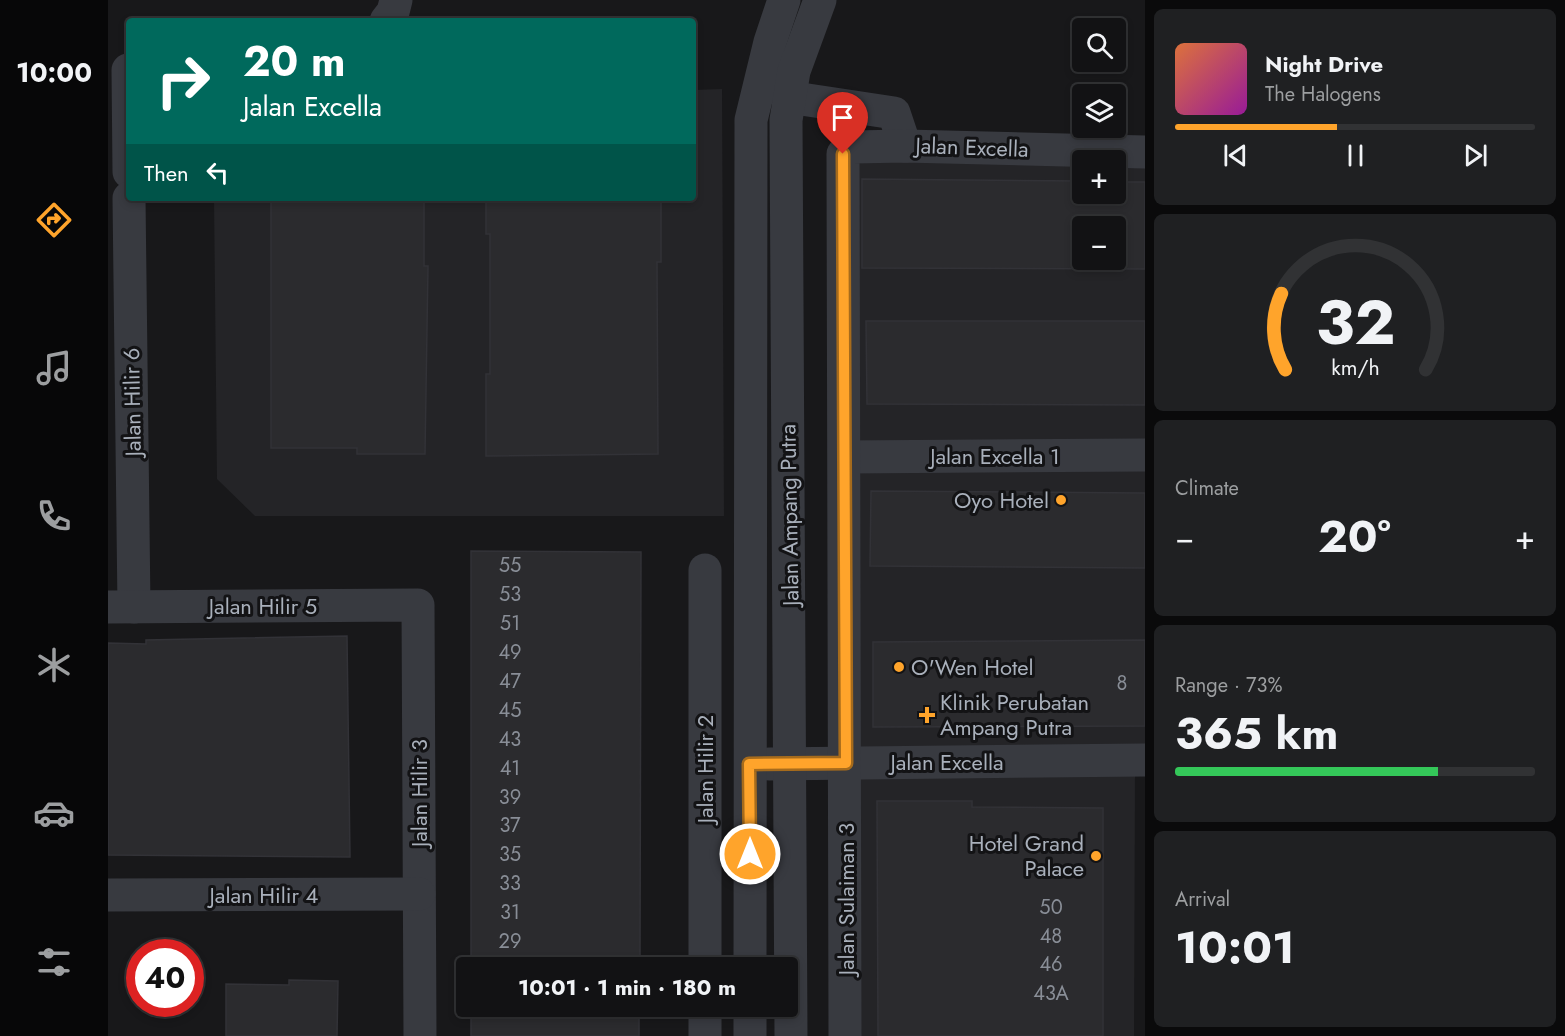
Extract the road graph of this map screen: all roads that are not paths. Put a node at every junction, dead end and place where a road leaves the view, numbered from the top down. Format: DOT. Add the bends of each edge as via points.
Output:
graph roads {
  1 [pos="396,0"];
  2 [pos="784,0"];
  3 [pos="820,0"];
  4 [pos="388,18"];
  5 [pos="122,70"];
  6 [pos="788,97"];
  7 [pos="126,128"];
  8 [pos="905,146"];
  9 [pos="1145,152"];
  10 [pos="129,201"];
  11 [pos="1145,455"];
  12 [pos="845,457"];
  13 [pos="705,570"];
  14 [pos="418,605"];
  15 [pos="121,607"];
  16 [pos="1145,760"];
  17 [pos="791,763"];
  18 [pos="846,763"];
  19 [pos="749,764"];
  20 [pos="419,894"];
  21 [pos="108,895"];
  22 [pos="705,957"];
  23 [pos="750,957"];
  24 [pos="705,1017"];
  25 [pos="750,1017"];
  26 [pos="420,1036"];
  27 [pos="705,1036"];
  28 [pos="750,1036"];
  29 [pos="791,1036"];
  30 [pos="845,1036"];
  1 -- 4 [label="street"];
  2 -- 19 [label="street, Jalan Ampang Putra" via="751,120"];
  3 -- 6 [label="street, Jalan Ampang Putra"];
  5 -- 7 [label="street"];
  6 -- 8 [label="street, Jalan Excella" via="894,113"];
  6 -- 17 [label="street, Jalan Ampang Putra"];
  8 -- 9 [label="street, Jalan Excella"];
  8 -- 12 [label="street, Jalan Sulaiman 3" via="853,147 843,154"];
  10 -- 15 [label="street, Jalan Hilir 6"];
  11 -- 12 [label="street, Jalan Excella 1"];
  12 -- 18 [label="street, Jalan Sulaiman 3"];
  13 -- 22 [label="street, Jalan Hilir 2"];
  14 -- 15 [label="street, Jalan Hilir 5"];
  14 -- 20 [label="street, Jalan Hilir 3"];
  16 -- 18 [label="street, Jalan Excella"];
  17 -- 18 [label="street, Jalan Excella"];
  17 -- 19 [label="street, Jalan Excella"];
  17 -- 29 [label="street, Jalan Ampang Putra"];
  18 -- 30 [label="street, Jalan Sulaiman 3"];
  19 -- 23 [label="street, Jalan Ampang Putra"];
  20 -- 21 [label="street, Jalan Hilir 4"];
  20 -- 26 [label="street, Jalan Hilir 3"];
  24 -- 27 [label="street"];
  25 -- 28 [label="street"];
}
